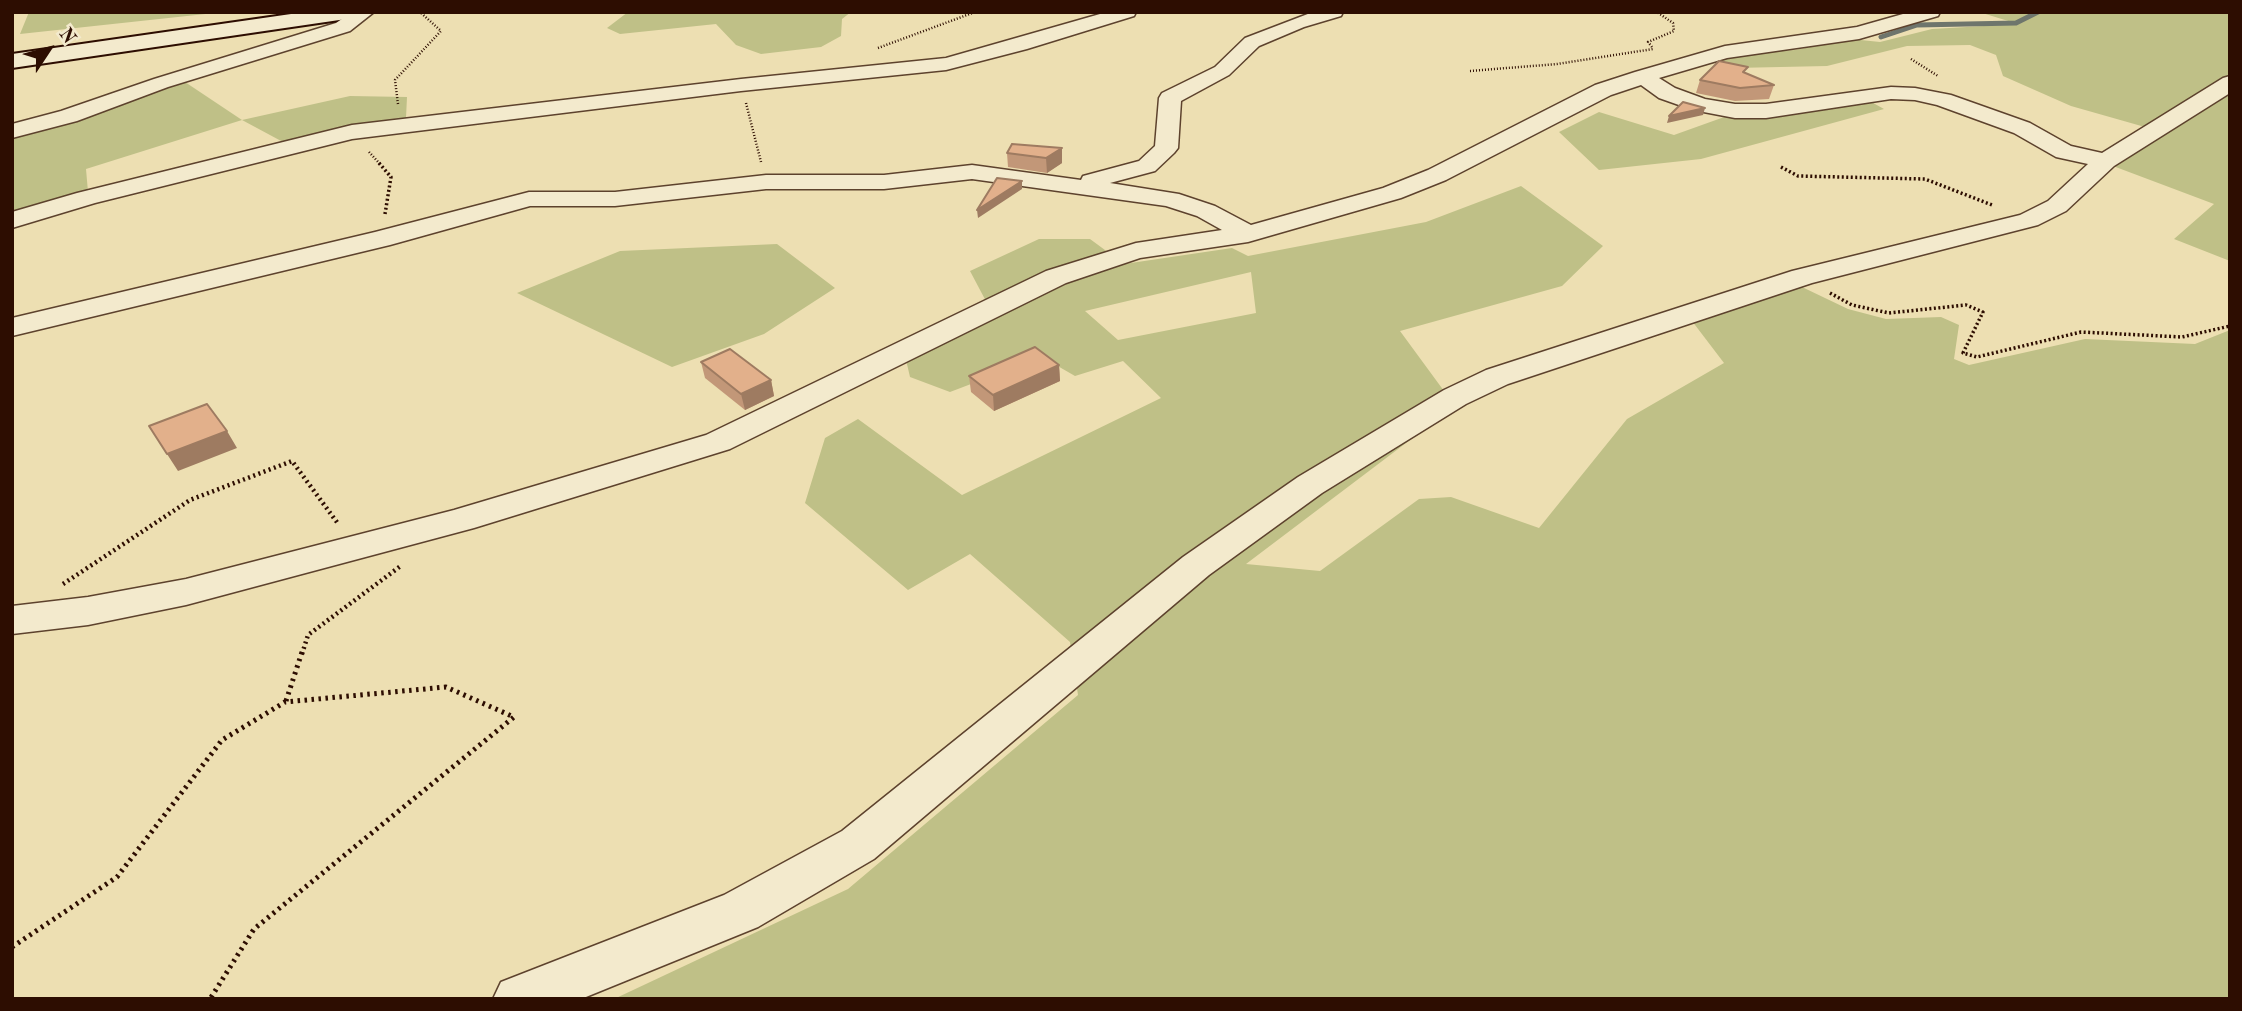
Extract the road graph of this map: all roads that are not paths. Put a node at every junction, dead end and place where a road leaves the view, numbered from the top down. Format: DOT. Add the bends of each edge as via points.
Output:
graph roads {
  1 [pos="353,12"];
  2 [pos="365,12"];
  3 [pos="1127,12"];
  4 [pos="1335,12"];
  5 [pos="1931,12"];
  6 [pos="12,61"];
  7 [pos="1642,76"];
  8 [pos="2230,82"];
  9 [pos="12,131"];
  10 [pos="2106,160"];
  11 [pos="1076,188"];
  12 [pos="12,220"];
  13 [pos="1248,234"];
  14 [pos="12,327"];
  15 [pos="12,620"];
  16 [pos="519,999"];
  1 -- 6 [label="street"];
  2 -- 9 [label="street" via="344,27"];
  3 -- 12 [label="street" via="946,64 352,132"];
  4 -- 11 [label="street" via="1252,42 1222,71 1170,97 1166,148 1147,166"];
  5 -- 7 [label="street" via="1859,33 1726,52"];
  7 -- 10 [label="street" via="1678,97 1735,111 1914,94 2022,128 2064,152"];
  7 -- 13 [label="street" via="1603,90 1437,176 1392,194"];
  8 -- 10 [label="street"];
  10 -- 16 [label="street" via="2057,206 2029,220 1802,277 1497,377 1455,397 1310,485 1196,566 858,845 741,911"];
  11 -- 13 [label="street" via="1170,199 1206,211"];
  11 -- 14 [label="street" via="972,172 884,182 766,182 615,199 522,200 381,239"];
  13 -- 15 [label="street" via="1136,251 1056,278 718,442 461,520 186,592"];
}
